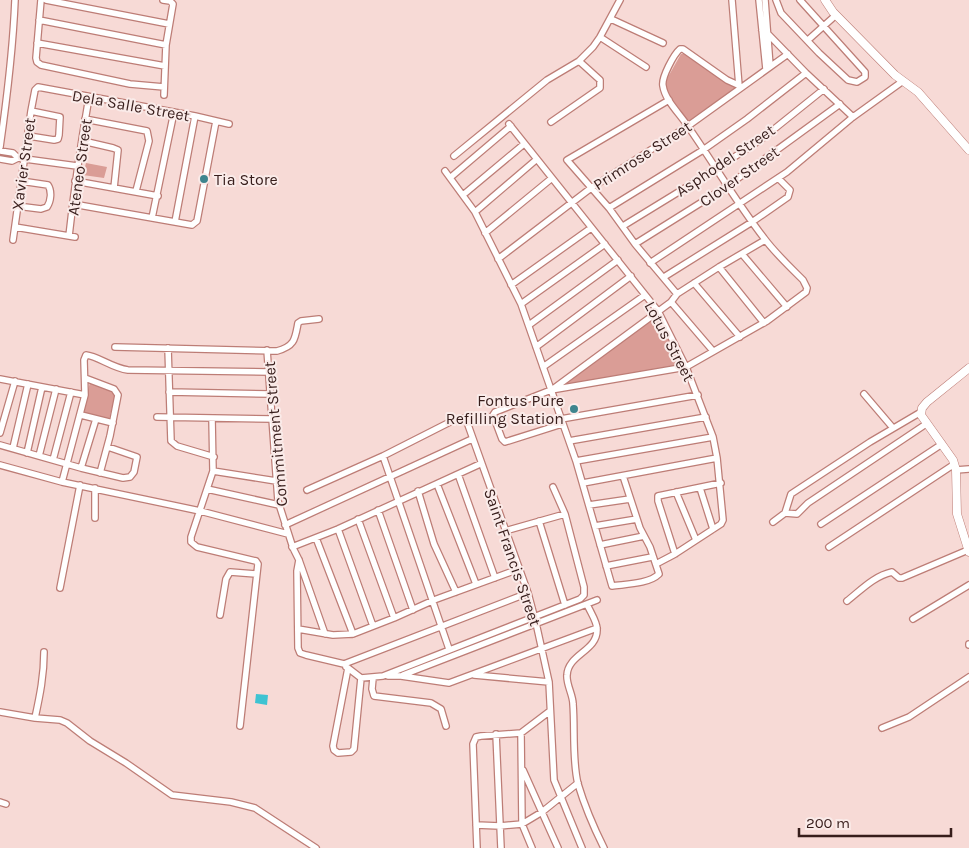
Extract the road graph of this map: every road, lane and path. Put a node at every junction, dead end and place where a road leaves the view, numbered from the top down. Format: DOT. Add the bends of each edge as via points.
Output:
graph roads {
  1 [pos="15,0"];
  2 [pos="41,0"];
  3 [pos="46,0"];
  4 [pos="164,0"];
  5 [pos="620,0"];
  6 [pos="732,0"];
  7 [pos="758,0"];
  8 [pos="765,0"];
  9 [pos="776,0"];
  10 [pos="800,0"];
  11 [pos="825,0"];
  12 [pos="836,15"];
  13 [pos="611,19"];
  14 [pos="39,20"];
  15 [pos="169,24"];
  16 [pos="822,26"];
  17 [pos="762,30"];
  18 [pos="768,34"];
  19 [pos="600,38"];
  20 [pos="808,40"];
  21 [pos="37,43"];
  22 [pos="663,43"];
  23 [pos="166,45"];
  24 [pos="788,54"];
  25 [pos="578,60"];
  26 [pos="165,66"];
  27 [pos="646,67"];
  28 [pos="768,68"];
  29 [pos="806,73"];
  30 [pos="903,81"];
  31 [pos="164,86"];
  32 [pos="739,86"];
  33 [pos="824,89"];
  34 [pos="35,90"];
  35 [pos="164,95"];
  36 [pos="89,97"];
  37 [pos="669,100"];
  38 [pos="840,104"];
  39 [pos="31,110"];
  40 [pos="174,112"];
  41 [pos="195,116"];
  42 [pos="853,116"];
  43 [pos="85,119"];
  44 [pos="216,121"];
  45 [pos="551,122"];
  46 [pos="229,124"];
  47 [pos="688,126"];
  48 [pos="29,136"];
  49 [pos="83,141"];
  50 [pos="524,144"];
  51 [pos="0,147"];
  52 [pos="703,150"];
  53 [pos="969,150"];
  54 [pos="0,151"];
  55 [pos="454,156"];
  56 [pos="21,158"];
  57 [pos="0,159"];
  58 [pos="538,159"];
  59 [pos="77,166"];
  60 [pos="716,169"];
  61 [pos="445,171"];
  62 [pos="451,177"];
  63 [pos="552,178"];
  64 [pos="778,178"];
  65 [pos="21,181"];
  66 [pos="76,181"];
  67 [pos="726,187"];
  68 [pos="114,188"];
  69 [pos="591,188"];
  70 [pos="136,191"];
  71 [pos="463,195"];
  72 [pos="158,196"];
  73 [pos="572,202"];
  74 [pos="73,204"];
  75 [pos="739,205"];
  76 [pos="17,206"];
  77 [pos="609,208"];
  78 [pos="475,212"];
  79 [pos="152,218"];
  80 [pos="175,222"];
  81 [pos="752,222"];
  82 [pos="623,226"];
  83 [pos="15,227"];
  84 [pos="591,228"];
  85 [pos="485,233"];
  86 [pos="13,240"];
  87 [pos="765,240"];
  88 [pos="605,244"];
  89 [pos="635,244"];
  90 [pos="742,254"];
  91 [pos="498,259"];
  92 [pos="618,260"];
  93 [pos="650,263"];
  94 [pos="719,267"];
  95 [pos="631,276"];
  96 [pos="664,277"];
  97 [pos="694,283"];
  98 [pos="511,285"];
  99 [pos="677,294"];
  100 [pos="645,295"];
  101 [pos="671,302"];
  102 [pos="521,304"];
  103 [pos="788,307"];
  104 [pos="658,311"];
  105 [pos="319,319"];
  106 [pos="764,323"];
  107 [pos="529,325"];
  108 [pos="740,337"];
  109 [pos="115,347"];
  110 [pos="536,347"];
  111 [pos="168,348"];
  112 [pos="267,350"];
  113 [pos="713,351"];
  114 [pos="544,367"];
  115 [pos="686,367"];
  116 [pos="969,368"];
  117 [pos="168,371"];
  118 [pos="269,372"];
  119 [pos="86,378"];
  120 [pos="0,379"];
  121 [pos="15,382"];
  122 [pos="28,384"];
  123 [pos="42,387"];
  124 [pos="56,389"];
  125 [pos="551,390"];
  126 [pos="71,392"];
  127 [pos="169,392"];
  128 [pos="270,394"];
  129 [pos="864,394"];
  130 [pos="85,395"];
  131 [pos="698,395"];
  132 [pos="921,412"];
  133 [pos="81,415"];
  134 [pos="157,417"];
  135 [pos="170,417"];
  136 [pos="706,417"];
  137 [pos="212,418"];
  138 [pos="96,419"];
  139 [pos="272,419"];
  140 [pos="561,422"];
  141 [pos="113,423"];
  142 [pos="926,424"];
  143 [pos="892,428"];
  144 [pos="0,434"];
  145 [pos="713,437"];
  146 [pos="472,439"];
  147 [pos="569,442"];
  148 [pos="942,444"];
  149 [pos="0,445"];
  150 [pos="108,447"];
  151 [pos="13,448"];
  152 [pos="27,453"];
  153 [pos="39,456"];
  154 [pos="383,456"];
  155 [pos="214,457"];
  156 [pos="717,458"];
  157 [pos="53,460"];
  158 [pos="576,461"];
  159 [pos="67,463"];
  160 [pos="480,464"];
  161 [pos="0,465"];
  162 [pos="955,467"];
  163 [pos="81,468"];
  164 [pos="969,469"];
  165 [pos="213,471"];
  166 [pos="100,473"];
  167 [pos="458,474"];
  168 [pos="390,476"];
  169 [pos="624,476"];
  170 [pos="276,481"];
  171 [pos="62,482"];
  172 [pos="583,483"];
  173 [pos="720,483"];
  174 [pos="437,484"];
  175 [pos="80,485"];
  176 [pos="553,487"];
  177 [pos="95,488"];
  178 [pos="207,488"];
  179 [pos="700,488"];
  180 [pos="307,490"];
  181 [pos="418,491"];
  182 [pos="676,492"];
  183 [pos="630,499"];
  184 [pos="398,500"];
  185 [pos="279,505"];
  186 [pos="589,505"];
  187 [pos="200,510"];
  188 [pos="378,510"];
  189 [pos="785,513"];
  190 [pos="565,514"];
  191 [pos="95,518"];
  192 [pos="358,519"];
  193 [pos="637,519"];
  194 [pos="539,521"];
  195 [pos="773,522"];
  196 [pos="285,524"];
  197 [pos="822,524"];
  198 [pos="595,526"];
  199 [pos="338,529"];
  200 [pos="713,529"];
  201 [pos="505,531"];
  202 [pos="288,534"];
  203 [pos="644,536"];
  204 [pos="316,538"];
  205 [pos="696,540"];
  206 [pos="600,545"];
  207 [pos="292,547"];
  208 [pos="829,547"];
  209 [pos="969,551"];
  210 [pos="675,554"];
  211 [pos="652,557"];
  212 [pos="298,560"];
  213 [pos="656,564"];
  214 [pos="606,566"];
  215 [pos="519,569"];
  216 [pos="256,574"];
  217 [pos="495,578"];
  218 [pos="476,584"];
  219 [pos="969,585"];
  220 [pos="60,588"];
  221 [pos="456,592"];
  222 [pos="528,592"];
  223 [pos="434,600"];
  224 [pos="598,600"];
  225 [pos="848,601"];
  226 [pos="587,604"];
  227 [pos="564,605"];
  228 [pos="413,610"];
  229 [pos="220,615"];
  230 [pos="394,618"];
  231 [pos="913,619"];
  232 [pos="536,620"];
  233 [pos="373,626"];
  234 [pos="441,626"];
  235 [pos="597,628"];
  236 [pos="298,629"];
  237 [pos="325,634"];
  238 [pos="353,634"];
  239 [pos="542,648"];
  240 [pos="450,649"];
  241 [pos="44,652"];
  242 [pos="346,666"];
  243 [pos="470,675"];
  244 [pos="384,676"];
  245 [pos="401,676"];
  246 [pos="969,677"];
  247 [pos="361,678"];
  248 [pos="373,678"];
  249 [pos="549,682"];
  250 [pos="550,711"];
  251 [pos="0,712"];
  252 [pos="34,718"];
  253 [pos="240,726"];
  254 [pos="446,726"];
  255 [pos="882,728"];
  256 [pos="521,733"];
  257 [pos="496,734"];
  258 [pos="521,767"];
  259 [pos="578,784"];
  260 [pos="560,796"];
  261 [pos="542,812"];
  262 [pos="522,824"];
  263 [pos="476,825"];
  264 [pos="500,826"];
  265 [pos="502,839"];
  266 [pos="316,848"];
  267 [pos="477,848"];
  268 [pos="502,848"];
  269 [pos="506,848"];
  270 [pos="532,848"];
  271 [pos="558,848"];
  272 [pos="582,848"];
  273 [pos="604,848"];
  1 -- 51 [label="street" via="11,66"];
  2 -- 14 [label="street"];
  3 -- 15 [label="street"];
  4 -- 15 [label="street" via="173,4"];
  5 -- 13 [label="street"];
  6 -- 32 [label="street"];
  7 -- 17 [label="street"];
  8 -- 18 [label="street"];
  9 -- 20 [label="street" via="781,13"];
  10 -- 16 [label="street"];
  11 -- 12 [label="street"];
  12 -- 16 [label="street"];
  12 -- 30 [label="street"];
  13 -- 19 [label="street"];
  13 -- 22 [label="street"];
  14 -- 21 [label="street"];
  14 -- 23 [label="street"];
  15 -- 23 [label="street"];
  16 -- 20 [label="street"];
  16 -- 20 [label="street" via="865,72 865,77 856,82 848,80"];
  17 -- 18 [label="street"];
  17 -- 28 [label="street"];
  18 -- 24 [label="street"];
  18 -- 28 [label="street"];
  19 -- 25 [label="street"];
  19 -- 27 [label="street"];
  21 -- 26 [label="street"];
  21 -- 31 [label="street" via="36,58 41,64 115,81"];
  23 -- 26 [label="street"];
  24 -- 28 [label="street, Primrose Street"];
  24 -- 29 [label="street"];
  25 -- 45 [label="street" via="600,80 600,88"];
  25 -- 55 [label="street" via="547,80"];
  26 -- 31 [label="street"];
  28 -- 32 [label="street, Primrose Street"];
  29 -- 33 [label="street"];
  29 -- 52 [label="street"];
  30 -- 42 [label="street"];
  30 -- 53 [label="street" via="918,92"];
  31 -- 35 [label="street"];
  32 -- 37 [label="street" via="680,49 662,83"];
  32 -- 47 [label="street, Primrose Street"];
  33 -- 38 [label="street"];
  33 -- 60 [label="street, Asphodel Street" via="763,138"];
  34 -- 36 [label="street, Dela Salle Street" via="38,87"];
  34 -- 39 [label="street, Xavier Street"];
  36 -- 40 [label="street, Dela Salle Street"];
  36 -- 43 [label="street, Ateneo Street"];
  37 -- 47 [label="street"];
  37 -- 69 [label="street" via="568,159"];
  38 -- 42 [label="street"];
  38 -- 67 [label="street, Clover Street"];
  39 -- 48 [label="street, Xavier Street"];
  39 -- 48 [label="street" via="60,117 59,134 54,140"];
  40 -- 41 [label="street, Dela Salle Street"];
  40 -- 72 [label="street"];
  41 -- 44 [label="street, Dela Salle Street"];
  41 -- 80 [label="street"];
  42 -- 64 [label="street"];
  43 -- 49 [label="street, Ateneo Street"];
  43 -- 70 [label="street" via="149,133"];
  44 -- 46 [label="street, Dela Salle Street"];
  44 -- 80 [label="street" via="197,221 192,225"];
  47 -- 52 [label="street"];
  47 -- 69 [label="street, Primrose Street"];
  48 -- 56 [label="street, Xavier Street"];
  49 -- 59 [label="street, Ateneo Street"];
  49 -- 68 [label="street" via="118,150"];
  50 -- 58 [label="street, Lotus Street"];
  50 -- 62 [label="street, Lotus Street" via="510,125"];
  50 -- 71 [label="street"];
  52 -- 60 [label="street"];
  52 -- 77 [label="street"];
  54 -- 56 [label="street"];
  56 -- 57 [label="street" via="12,161"];
  56 -- 59 [label="street"];
  56 -- 65 [label="street, Xavier Street"];
  58 -- 63 [label="street, Lotus Street"];
  58 -- 78 [label="street"];
  59 -- 66 [label="street, Ateneo Street"];
  60 -- 67 [label="street"];
  60 -- 82 [label="street, Asphodel Street"];
  61 -- 62 [label="street"];
  62 -- 71 [label="street"];
  63 -- 73 [label="street, Lotus Street"];
  63 -- 85 [label="street"];
  64 -- 75 [label="street"];
  64 -- 81 [label="street" via="791,194"];
  65 -- 76 [label="street, Xavier Street"];
  65 -- 76 [label="street" via="48,185 50,202 41,209"];
  66 -- 68 [label="street"];
  66 -- 74 [label="street, Ateneo Street"];
  67 -- 75 [label="street"];
  67 -- 89 [label="street, Clover Street"];
  68 -- 70 [label="street"];
  69 -- 73 [label="street, Primrose Street"];
  69 -- 77 [label="street"];
  70 -- 72 [label="street"];
  71 -- 78 [label="street"];
  72 -- 79 [label="street"];
  73 -- 84 [label="street, Lotus Street"];
  73 -- 91 [label="street, Primrose Street"];
  74 -- 79 [label="street"];
  74 -- 83 [label="street, Ateneo Street" via="72,237"];
  75 -- 81 [label="street"];
  75 -- 93 [label="street"];
  76 -- 83 [label="street, Xavier Street"];
  77 -- 82 [label="street"];
  78 -- 85 [label="street"];
  79 -- 80 [label="street"];
  81 -- 87 [label="street"];
  81 -- 96 [label="street"];
  82 -- 89 [label="street"];
  83 -- 86 [label="street, Xavier Street"];
  84 -- 88 [label="street, Lotus Street"];
  84 -- 98 [label="street"];
  85 -- 91 [label="street"];
  87 -- 90 [label="street"];
  87 -- 103 [label="street" via="806,284 806,292"];
  88 -- 92 [label="street, Lotus Street"];
  88 -- 102 [label="street"];
  89 -- 93 [label="street"];
  90 -- 94 [label="street"];
  90 -- 103 [label="street"];
  91 -- 98 [label="street"];
  92 -- 95 [label="street, Lotus Street"];
  92 -- 107 [label="street"];
  93 -- 96 [label="street"];
  94 -- 97 [label="street"];
  94 -- 106 [label="street"];
  95 -- 100 [label="street, Lotus Street"];
  95 -- 110 [label="street"];
  96 -- 99 [label="street"];
  97 -- 99 [label="street"];
  97 -- 108 [label="street"];
  98 -- 102 [label="street"];
  99 -- 101 [label="street"];
  100 -- 104 [label="street, Lotus Street"];
  100 -- 114 [label="street"];
  101 -- 104 [label="street"];
  101 -- 113 [label="street"];
  102 -- 107 [label="street"];
  103 -- 106 [label="street"];
  104 -- 115 [label="street, Lotus Street"];
  104 -- 125 [label="street"];
  105 -- 112 [label="street" via="298,323 296,336 286,349"];
  106 -- 108 [label="street"];
  107 -- 110 [label="street"];
  108 -- 113 [label="street"];
  109 -- 111 [label="street"];
  110 -- 114 [label="street"];
  111 -- 112 [label="street"];
  111 -- 117 [label="street"];
  112 -- 118 [label="street, Commitment Street"];
  113 -- 115 [label="street"];
  114 -- 125 [label="street"];
  115 -- 125 [label="street"];
  115 -- 131 [label="street, Lotus Street"];
  116 -- 132 [label="street" via="928,402"];
  117 -- 118 [label="street"];
  117 -- 119 [label="street" via="122,369 86,355"];
  117 -- 127 [label="street"];
  118 -- 128 [label="street, Commitment Street"];
  119 -- 130 [label="street"];
  119 -- 141 [label="street" via="118,393"];
  120 -- 121 [label="street"];
  121 -- 122 [label="street"];
  121 -- 144 [label="street"];
  122 -- 123 [label="street"];
  122 -- 151 [label="street"];
  123 -- 124 [label="street"];
  123 -- 152 [label="street"];
  124 -- 126 [label="street"];
  124 -- 153 [label="street"];
  125 -- 140 [label="street"];
  125 -- 140 [label="street" via="495,412 493,417 505,442"];
  126 -- 130 [label="street"];
  126 -- 157 [label="street"];
  127 -- 128 [label="street"];
  127 -- 135 [label="street"];
  128 -- 139 [label="street, Commitment Street"];
  129 -- 143 [label="street"];
  130 -- 133 [label="street"];
  131 -- 136 [label="street, Lotus Street"];
  131 -- 140 [label="street"];
  132 -- 142 [label="street"];
  132 -- 143 [label="street"];
  133 -- 138 [label="street"];
  133 -- 159 [label="street"];
  134 -- 135 [label="street"];
  135 -- 137 [label="street"];
  135 -- 155 [label="street" via="172,443"];
  136 -- 145 [label="street, Lotus Street"];
  136 -- 147 [label="street"];
  137 -- 139 [label="street"];
  137 -- 155 [label="street"];
  138 -- 141 [label="street"];
  138 -- 163 [label="street"];
  139 -- 170 [label="street, Commitment Street"];
  140 -- 147 [label="street"];
  141 -- 150 [label="street"];
  142 -- 148 [label="street"];
  142 -- 189 [label="street" via="814,498 797,514"];
  143 -- 189 [label="street" via="790,494"];
  145 -- 156 [label="street, Lotus Street"];
  145 -- 158 [label="street"];
  146 -- 154 [label="street, Saint Francis Street" via="467,422 460,418"];
  146 -- 160 [label="street, Saint Francis Street"];
  146 -- 168 [label="street"];
  147 -- 158 [label="street"];
  148 -- 162 [label="street"];
  148 -- 197 [label="street"];
  149 -- 151 [label="street"];
  150 -- 166 [label="street"];
  150 -- 166 [label="street" via="135,455 134,472 123,478"];
  151 -- 152 [label="street"];
  152 -- 153 [label="street"];
  153 -- 157 [label="street"];
  154 -- 168 [label="street"];
  154 -- 180 [label="street"];
  155 -- 165 [label="street"];
  156 -- 169 [label="street"];
  156 -- 173 [label="street, Lotus Street"];
  157 -- 159 [label="street"];
  158 -- 172 [label="street"];
  159 -- 163 [label="street"];
  159 -- 171 [label="street"];
  160 -- 167 [label="street"];
  160 -- 201 [label="street, Saint Francis Street"];
  161 -- 171 [label="street"];
  162 -- 164 [label="street"];
  162 -- 208 [label="street"];
  162 -- 209 [label="street" via="957,514"];
  163 -- 166 [label="street"];
  165 -- 170 [label="street"];
  165 -- 178 [label="street"];
  167 -- 174 [label="street"];
  167 -- 217 [label="street"];
  168 -- 184 [label="street"];
  168 -- 196 [label="street"];
  169 -- 172 [label="street"];
  169 -- 183 [label="street"];
  170 -- 185 [label="street, Commitment Street"];
  171 -- 175 [label="street"];
  172 -- 186 [label="street"];
  173 -- 179 [label="street"];
  173 -- 200 [label="street, Lotus Street" via="724,520"];
  174 -- 181 [label="street"];
  174 -- 218 [label="street"];
  175 -- 177 [label="street"];
  175 -- 220 [label="street"];
  176 -- 190 [label="street"];
  177 -- 187 [label="street"];
  177 -- 191 [label="street"];
  178 -- 185 [label="street"];
  178 -- 187 [label="street"];
  179 -- 182 [label="street"];
  179 -- 200 [label="street"];
  181 -- 184 [label="street"];
  181 -- 221 [label="street" via="434,544"];
  182 -- 205 [label="street"];
  182 -- 210 [label="street" via="661,494 658,498"];
  183 -- 186 [label="street"];
  183 -- 193 [label="street"];
  184 -- 188 [label="street"];
  184 -- 223 [label="street"];
  185 -- 196 [label="street, Commitment Street"];
  186 -- 198 [label="street"];
  187 -- 202 [label="street"];
  187 -- 216 [label="street" via="191,537 192,544 256,561"];
  188 -- 192 [label="street"];
  188 -- 228 [label="street"];
  189 -- 195 [label="street"];
  190 -- 194 [label="street"];
  190 -- 227 [label="street" via="584,594"];
  192 -- 199 [label="street"];
  192 -- 230 [label="street"];
  193 -- 198 [label="street"];
  193 -- 203 [label="street"];
  194 -- 201 [label="street"];
  194 -- 227 [label="street"];
  196 -- 202 [label="street, Commitment Street"];
  198 -- 206 [label="street"];
  199 -- 204 [label="street"];
  199 -- 233 [label="street"];
  200 -- 205 [label="street"];
  201 -- 215 [label="street, Saint Francis Street"];
  202 -- 207 [label="street, Commitment Street"];
  203 -- 206 [label="street"];
  203 -- 211 [label="street"];
  204 -- 207 [label="street"];
  204 -- 238 [label="street"];
  205 -- 210 [label="street"];
  206 -- 214 [label="street"];
  207 -- 212 [label="street, Commitment Street"];
  209 -- 225 [label="street" via="902,578 892,572 884,574"];
  210 -- 213 [label="street"];
  211 -- 213 [label="street"];
  211 -- 214 [label="street"];
  212 -- 236 [label="street"];
  212 -- 237 [label="street, Commitment Street"];
  213 -- 214 [label="street" via="660,574 657,577 612,586"];
  215 -- 217 [label="street"];
  215 -- 222 [label="street, Saint Francis Street"];
  216 -- 229 [label="street" via="230,572"];
  216 -- 253 [label="street"];
  217 -- 218 [label="street"];
  218 -- 221 [label="street"];
  219 -- 231 [label="street"];
  221 -- 223 [label="street"];
  222 -- 232 [label="street, Saint Francis Street"];
  222 -- 234 [label="street"];
  223 -- 228 [label="street"];
  223 -- 234 [label="street"];
  224 -- 226 [label="street"];
  226 -- 232 [label="street"];
  226 -- 235 [label="street"];
  227 -- 232 [label="street"];
  228 -- 230 [label="street"];
  230 -- 233 [label="street"];
  232 -- 239 [label="street, Saint Francis Street"];
  232 -- 240 [label="street"];
  232 -- 245 [label="street"];
  233 -- 238 [label="street"];
  234 -- 240 [label="street"];
  234 -- 242 [label="street"];
  235 -- 239 [label="street"];
  235 -- 259 [label="street" via="591,646 576,657 566,675 573,701"];
  236 -- 237 [label="street"];
  236 -- 242 [label="street" via="300,653"];
  237 -- 238 [label="street"];
  239 -- 243 [label="street"];
  239 -- 249 [label="street, Saint Francis Street"];
  240 -- 244 [label="street"];
  241 -- 252 [label="street" via="44,672"];
  242 -- 247 [label="street"];
  242 -- 247 [label="street" via="333,746 338,753 354,749"];
  243 -- 245 [label="street" via="449,683"];
  243 -- 249 [label="street"];
  244 -- 245 [label="street"];
  244 -- 248 [label="street"];
  246 -- 255 [label="street" via="909,717"];
  247 -- 248 [label="street"];
  248 -- 254 [label="street" via="374,696 431,703 441,709"];
  249 -- 250 [label="street, Saint Francis Street"];
  250 -- 256 [label="street"];
  250 -- 260 [label="street, Saint Francis Street" via="552,772"];
  251 -- 252 [label="street"];
  252 -- 266 [label="street" via="67,723 172,795 255,808"];
  256 -- 257 [label="street"];
  256 -- 258 [label="street"];
  257 -- 263 [label="street" via="476,737 472,744"];
  257 -- 264 [label="street"];
  258 -- 261 [label="street"];
  258 -- 262 [label="street"];
  259 -- 260 [label="street"];
  259 -- 273 [label="street"];
  260 -- 261 [label="street"];
  260 -- 272 [label="street, Saint Francis Street"];
  261 -- 262 [label="street"];
  261 -- 271 [label="street"];
  262 -- 264 [label="street"];
  262 -- 270 [label="street"];
  263 -- 264 [label="street"];
  263 -- 267 [label="street"];
  264 -- 265 [label="street"];
  265 -- 268 [label="street"];
  265 -- 269 [label="street"];
}
